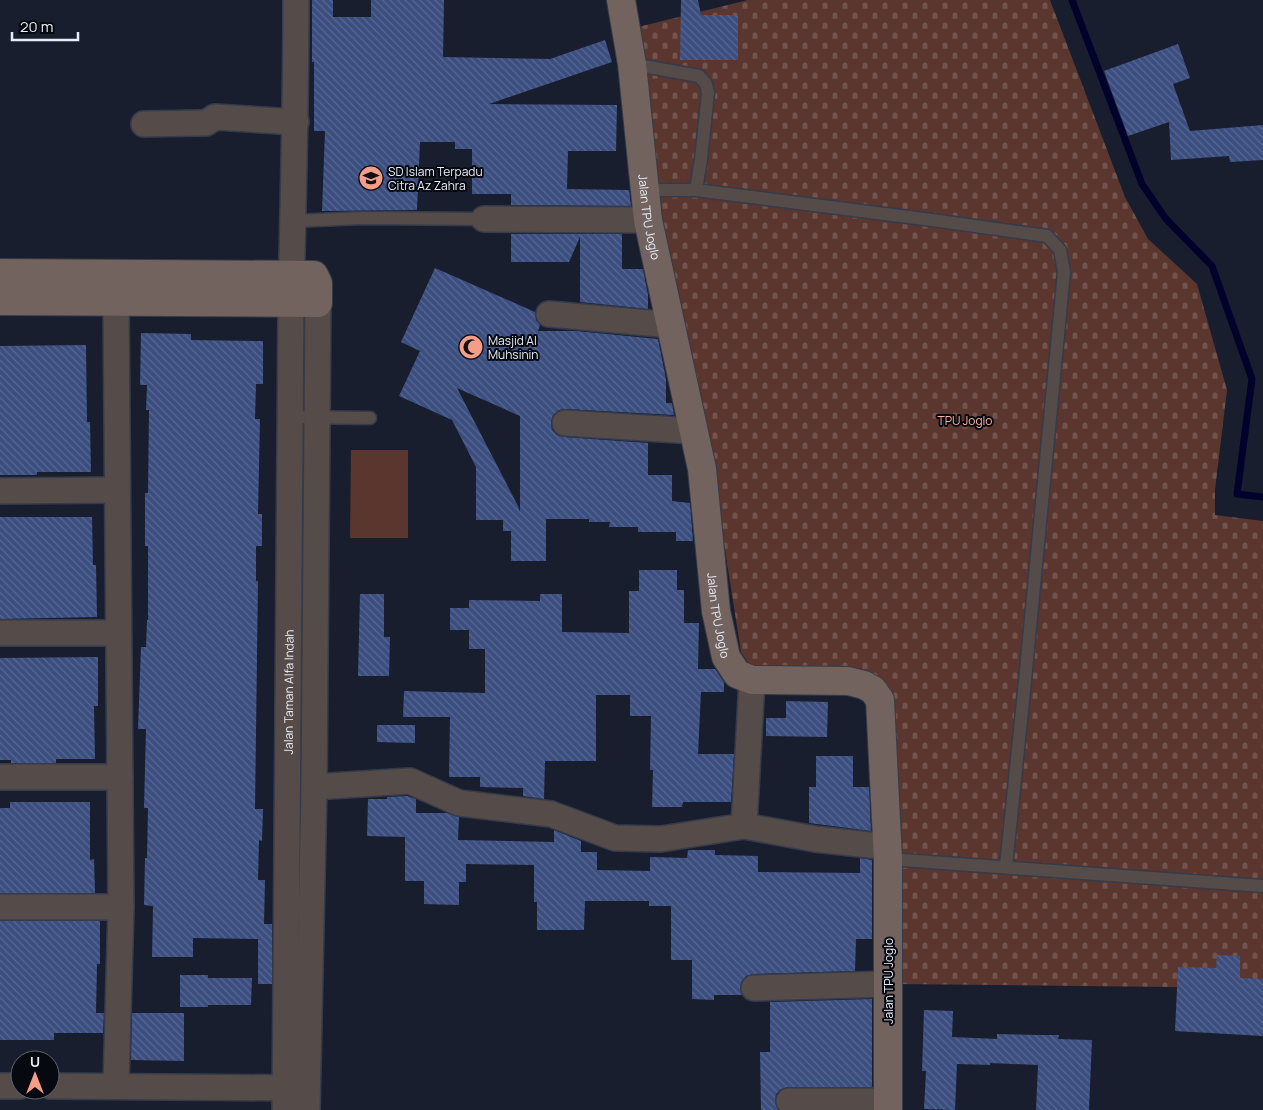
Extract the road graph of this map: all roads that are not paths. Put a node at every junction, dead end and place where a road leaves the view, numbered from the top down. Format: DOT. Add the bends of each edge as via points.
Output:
graph roads {
  1 [pos="296,0"];
  2 [pos="621,0"];
  3 [pos="632,64"];
  4 [pos="296,122"];
  5 [pos="144,124"];
  6 [pos="644,190"];
  7 [pos="696,190"];
  8 [pos="484,219"];
  9 [pos="648,220"];
  10 [pos="294,221"];
  11 [pos="0,273"];
  12 [pos="292,275"];
  13 [pos="0,301"];
  14 [pos="116,302"];
  15 [pos="305,304"];
  16 [pos="549,314"];
  17 [pos="671,325"];
  18 [pos="291,417"];
  19 [pos="316,417"];
  20 [pos="370,418"];
  21 [pos="565,424"];
  22 [pos="694,431"];
  23 [pos="117,490"];
  24 [pos="0,491"];
  25 [pos="0,633"];
  26 [pos="118,633"];
  27 [pos="752,680"];
  28 [pos="0,777"];
  29 [pos="120,777"];
  30 [pos="314,787"];
  31 [pos="744,826"];
  32 [pos="888,853"];
  33 [pos="1006,866"];
  34 [pos="1263,886"];
  35 [pos="0,906"];
  36 [pos="121,906"];
  37 [pos="888,984"];
  38 [pos="754,988"];
  39 [pos="116,1085"];
  40 [pos="60,1086"];
  41 [pos="296,1099"];
  42 [pos="789,1101"];
  43 [pos="888,1106"];
  1 -- 4 [label="street"];
  2 -- 3 [label="street, Jalan TPU Joglo"];
  3 -- 6 [label="street, Jalan TPU Joglo"];
  3 -- 7 [label="lane" via="699,76 706,84 702,159"];
  4 -- 5 [label="street" via="215,117 200,123"];
  4 -- 10 [label="street"];
  6 -- 7 [label="lane"];
  6 -- 9 [label="street, Jalan TPU Joglo"];
  7 -- 33 [label="lane" via="1046,236 1060,250 1064,272"];
  8 -- 9 [label="street"];
  8 -- 10 [label="lane"];
  9 -- 17 [label="street, Jalan TPU Joglo"];
  10 -- 12 [label="street"];
  11 -- 12 [label="street"];
  12 -- 15 [label="street" via="316,277 318,283"];
  13 -- 14 [label="street"];
  14 -- 15 [label="street"];
  14 -- 23 [label="street"];
  15 -- 18 [label="street, Jalan Taman Alfa Indah"];
  15 -- 19 [label="street, Jalan Taman Alfa Indah"];
  16 -- 17 [label="street"];
  17 -- 22 [label="street, Jalan TPU Joglo"];
  18 -- 19 [label="lane"];
  18 -- 41 [label="street, Jalan Taman Alfa Indah"];
  19 -- 20 [label="lane"];
  19 -- 30 [label="street, Jalan Taman Alfa Indah"];
  21 -- 22 [label="street"];
  22 -- 27 [label="street, Jalan TPU Joglo" via="702,469 716,611 726,657 736,674"];
  23 -- 24 [label="street"];
  23 -- 26 [label="street"];
  25 -- 26 [label="street"];
  26 -- 29 [label="street"];
  27 -- 31 [label="street"];
  27 -- 32 [label="street, Jalan TPU Joglo" via="848,681 874,690 880,700"];
  28 -- 29 [label="street"];
  29 -- 36 [label="street"];
  30 -- 31 [label="street" via="410,781 459,803 551,814 615,838 661,839"];
  30 -- 41 [label="street, Jalan Taman Alfa Indah"];
  31 -- 32 [label="street"];
  32 -- 33 [label="lane"];
  32 -- 37 [label="street, Jalan TPU Joglo"];
  33 -- 34 [label="lane"];
  35 -- 36 [label="street"];
  36 -- 39 [label="street"];
  37 -- 38 [label="street"];
  37 -- 43 [label="street, Jalan TPU Joglo"];
  39 -- 40 [label="street"];
  39 -- 41 [label="street"];
  42 -- 43 [label="street"];
}
